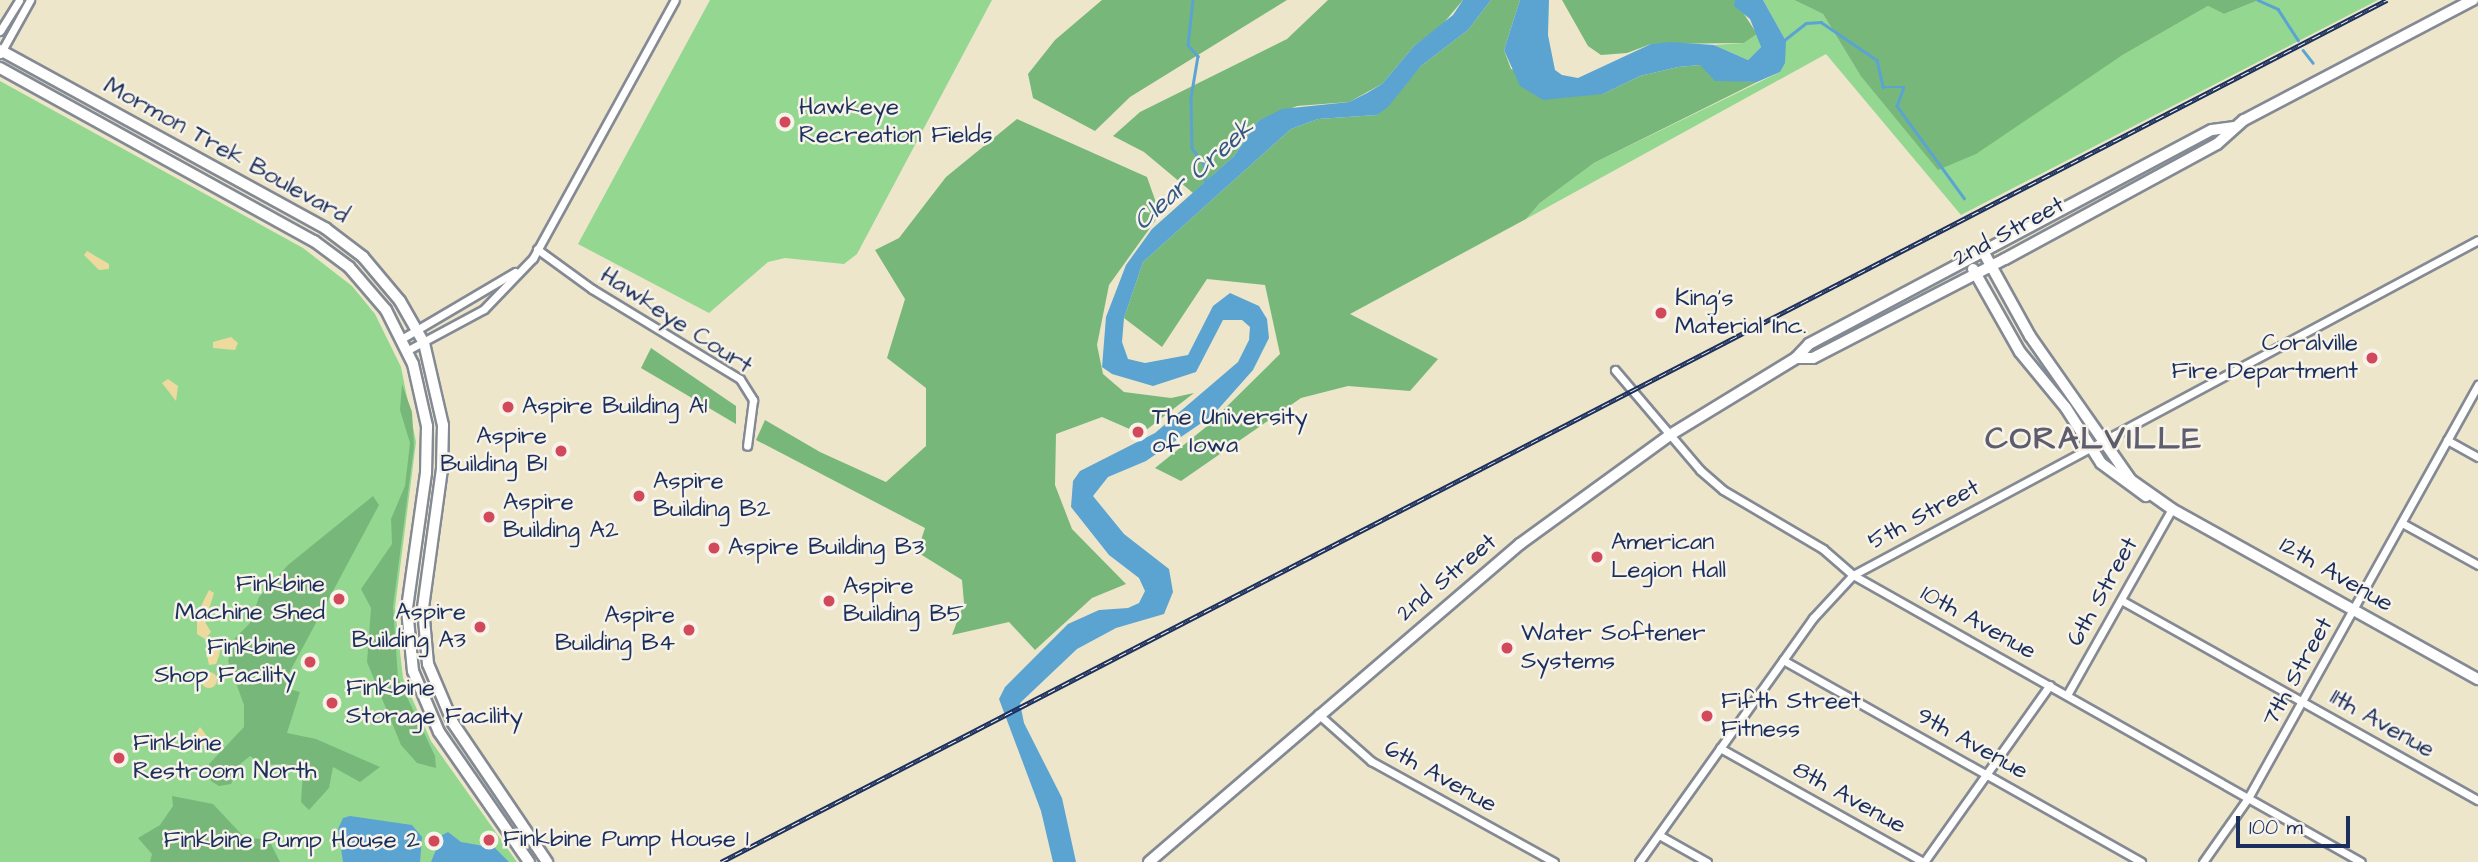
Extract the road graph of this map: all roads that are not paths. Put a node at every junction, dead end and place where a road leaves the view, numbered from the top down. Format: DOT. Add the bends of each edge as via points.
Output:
graph roads {
  1 [pos="19,0"];
  2 [pos="30,0"];
  3 [pos="675,0"];
  4 [pos="2473,0"];
  5 [pos="0,31"];
  6 [pos="0,52"];
  7 [pos="0,68"];
  8 [pos="2233,127"];
  9 [pos="2478,240"];
  10 [pos="537,249"];
  11 [pos="1984,253"];
  12 [pos="1969,261"];
  13 [pos="1991,266"];
  14 [pos="1976,274"];
  15 [pos="418,330"];
  16 [pos="403,338"];
  17 [pos="424,343"];
  18 [pos="408,350"];
  19 [pos="1796,358"];
  20 [pos="1615,370"];
  21 [pos="2478,385"];
  22 [pos="1670,435"];
  23 [pos="2447,440"];
  24 [pos="2104,442"];
  25 [pos="747,446"];
  26 [pos="2091,449"];
  27 [pos="2478,457"];
  28 [pos="2172,509"];
  29 [pos="2402,523"];
  30 [pos="2478,565"];
  31 [pos="1853,575"];
  32 [pos="2121,600"];
  33 [pos="2354,610"];
  34 [pos="1783,660"];
  35 [pos="2478,679"];
  36 [pos="2049,685"];
  37 [pos="2067,695"];
  38 [pos="2303,702"];
  39 [pos="1318,713"];
  40 [pos="1720,748"];
  41 [pos="1987,775"];
  42 [pos="2248,798"];
  43 [pos="2478,800"];
  44 [pos="1658,835"];
  45 [pos="529,862"];
  46 [pos="547,862"];
  47 [pos="1151,862"];
  48 [pos="1554,862"];
  49 [pos="1639,862"];
  50 [pos="1707,862"];
  51 [pos="1924,862"];
  52 [pos="2141,862"];
  53 [pos="2203,862"];
  54 [pos="2361,862"];
  1 -- 5 [label="street"];
  2 -- 6 [label="street"];
  3 -- 10 [label="street"];
  4 -- 8 [label="main road, 2nd Street"];
  6 -- 15 [label="main road, Mormon Trek Boulevard" via="325,228 375,270"];
  7 -- 16 [label="main road, Mormon Trek Boulevard" via="314,242 370,290"];
  8 -- 11 [label="main road, 2nd Street" via="2212,130"];
  8 -- 13 [label="main road, 2nd Street" via="2217,144"];
  9 -- 24 [label="street, 5th Street"];
  10 -- 15 [label="street" via="496,287"];
  10 -- 17 [label="street" via="484,309"];
  10 -- 25 [label="street, Hawkeye Court" via="592,289 740,379 752,400"];
  11 -- 12 [label="main road, 2nd Street"];
  11 -- 13 [label="main road, 12th Avenue"];
  12 -- 14 [label="main road, 12th Avenue"];
  12 -- 19 [label="main road, 2nd Street" via="1809,344"];
  13 -- 14 [label="main road, 2nd Street"];
  13 -- 24 [label="main road, 12th Avenue" via="2030,336"];
  14 -- 19 [label="main road, 2nd Street" via="1813,358"];
  14 -- 26 [label="main road, 12th Avenue" via="2020,352"];
  15 -- 16 [label="street"];
  15 -- 17 [label="main road, Mormon Trek Boulevard"];
  16 -- 18 [label="main road, Mormon Trek Boulevard"];
  17 -- 18 [label="street"];
  17 -- 46 [label="main road, Mormon Trek Boulevard" via="440,404 443,449 423,608 428,664 453,723"];
  18 -- 45 [label="main road, Mormon Trek Boulevard" via="424,399 428,437 407,609 413,671 439,732"];
  19 -- 22 [label="main road, 2nd Street"];
  20 -- 22 [label="street, 10th Avenue"];
  21 -- 23 [label="street, 7th Street"];
  22 -- 31 [label="street, 10th Avenue" via="1712,482 1824,550"];
  22 -- 39 [label="main road, 2nd Street" via="1520,544"];
  23 -- 27 [label="street"];
  23 -- 29 [label="street, 7th Street"];
  24 -- 26 [label="street, 5th Street"];
  24 -- 28 [label="main road, 12th Avenue" via="2122,471"];
  26 -- 28 [label="main road, 12th Avenue" via="2123,483"];
  26 -- 31 [label="street, 5th Street"];
  28 -- 32 [label="street, 6th Street"];
  28 -- 33 [label="main road, 12th Avenue"];
  29 -- 30 [label="street"];
  29 -- 33 [label="street, 7th Street"];
  31 -- 34 [label="street, 5th Street" via="1828,599"];
  31 -- 36 [label="street, 10th Avenue"];
  32 -- 37 [label="street, 6th Street"];
  32 -- 38 [label="street, 11th Avenue"];
  33 -- 35 [label="main road, 12th Avenue"];
  33 -- 38 [label="street, 7th Street"];
  34 -- 40 [label="street, 5th Street"];
  34 -- 41 [label="street, 9th Avenue"];
  36 -- 37 [label="street, 10th Avenue"];
  36 -- 41 [label="street"];
  37 -- 42 [label="street, 10th Avenue"];
  38 -- 42 [label="street, 7th Street"];
  38 -- 43 [label="street, 11th Avenue"];
  39 -- 47 [label="main road, 2nd Street"];
  39 -- 48 [label="street, 6th Avenue" via="1371,761"];
  40 -- 44 [label="street, 5th Street"];
  40 -- 51 [label="street, 8th Avenue"];
  41 -- 51 [label="street"];
  41 -- 52 [label="street, 9th Avenue"];
  42 -- 53 [label="street, 7th Street"];
  42 -- 54 [label="street, 10th Avenue"];
  44 -- 49 [label="street, 5th Street"];
  44 -- 50 [label="street"];
}
